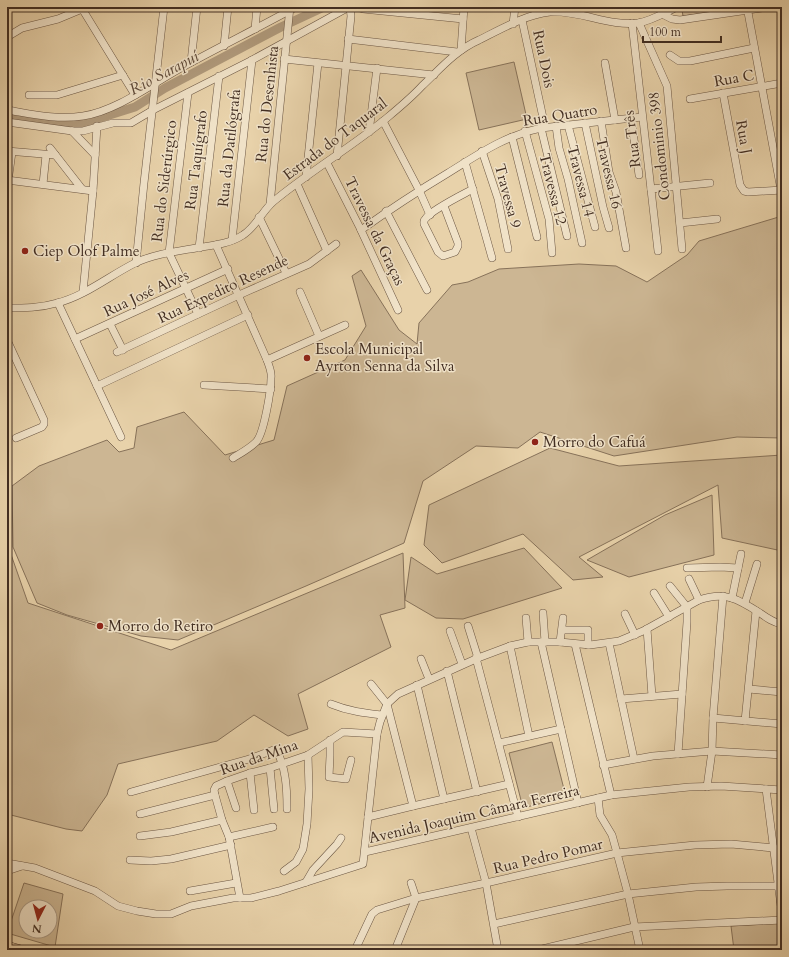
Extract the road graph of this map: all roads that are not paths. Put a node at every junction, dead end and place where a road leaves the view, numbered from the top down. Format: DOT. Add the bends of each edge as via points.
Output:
graph roads {
  1 [pos="164,7"];
  2 [pos="197,7"];
  3 [pos="228,7"];
  4 [pos="257,7"];
  5 [pos="296,7"];
  6 [pos="350,7"];
  7 [pos="356,7"];
  8 [pos="464,7"];
  9 [pos="515,7"];
  10 [pos="677,7"];
  11 [pos="768,7"];
  12 [pos="82,8"];
  13 [pos="289,9"];
  14 [pos="747,9"];
  15 [pos="662,14"];
  16 [pos="463,19"];
  17 [pos="522,20"];
  18 [pos="635,23"];
  19 [pos="514,24"];
  20 [pos="255,29"];
  21 [pos="7,37"];
  22 [pos="348,38"];
  23 [pos="286,41"];
  24 [pos="224,46"];
  25 [pos="754,48"];
  26 [pos="459,51"];
  27 [pos="670,55"];
  28 [pos="284,59"];
  29 [pos="252,60"];
  30 [pos="191,62"];
  31 [pos="318,63"];
  32 [pos="604,63"];
  33 [pos="346,66"];
  34 [pos="377,68"];
  35 [pos="123,75"];
  36 [pos="434,75"];
  37 [pos="219,76"];
  38 [pos="156,82"];
  39 [pos="782,83"];
  40 [pos="761,86"];
  41 [pos="188,93"];
  42 [pos="724,93"];
  43 [pos="29,94"];
  44 [pos="135,95"];
  45 [pos="690,99"];
  46 [pos="153,107"];
  47 [pos="7,110"];
  48 [pos="642,117"];
  49 [pos="631,118"];
  50 [pos="615,120"];
  51 [pos="383,121"];
  52 [pos="601,121"];
  53 [pos="7,122"];
  54 [pos="585,123"];
  55 [pos="568,125"];
  56 [pos="97,126"];
  57 [pos="556,126"];
  58 [pos="543,127"];
  59 [pos="72,131"];
  60 [pos="525,131"];
  61 [pos="369,132"];
  62 [pos="512,137"];
  63 [pos="50,148"];
  64 [pos="482,151"];
  65 [pos="9,152"];
  66 [pos="46,155"];
  67 [pos="56,155"];
  68 [pos="95,156"];
  69 [pos="337,156"];
  70 [pos="465,162"];
  71 [pos="327,163"];
  72 [pos="639,175"];
  73 [pos="306,177"];
  74 [pos="7,180"];
  75 [pos="710,183"];
  76 [pos="43,184"];
  77 [pos="297,184"];
  78 [pos="676,186"];
  79 [pos="7,189"];
  80 [pos="82,189"];
  81 [pos="472,189"];
  82 [pos="651,189"];
  83 [pos="419,190"];
  84 [pos="781,190"];
  85 [pos="93,191"];
  86 [pos="270,204"];
  87 [pos="444,206"];
  88 [pos="386,212"];
  89 [pos="430,214"];
  90 [pos="260,217"];
  91 [pos="717,219"];
  92 [pos="680,222"];
  93 [pos="595,227"];
  94 [pos="609,228"];
  95 [pos="361,230"];
  96 [pos="567,236"];
  97 [pos="537,237"];
  98 [pos="232,240"];
  99 [pos="582,243"];
  100 [pos="336,244"];
  101 [pos="216,245"];
  102 [pos="199,248"];
  103 [pos="626,248"];
  104 [pos="508,249"];
  105 [pos="682,249"];
  106 [pos="327,251"];
  107 [pos="658,251"];
  108 [pos="169,253"];
  109 [pos="552,254"];
  110 [pos="492,258"];
  111 [pos="136,263"];
  112 [pos="228,269"];
  113 [pos="286,273"];
  114 [pos="185,289"];
  115 [pos="427,290"];
  116 [pos="83,292"];
  117 [pos="300,292"];
  118 [pos="239,294"];
  119 [pos="58,303"];
  120 [pos="7,308"];
  121 [pos="398,310"];
  122 [pos="198,314"];
  123 [pos="248,315"];
  124 [pos="110,324"];
  125 [pos="345,325"];
  126 [pos="319,336"];
  127 [pos="75,339"];
  128 [pos="7,340"];
  129 [pos="9,348"];
  130 [pos="267,360"];
  131 [pos="204,385"];
  132 [pos="97,386"];
  133 [pos="270,389"];
  134 [pos="121,437"];
  135 [pos="16,438"];
  136 [pos="233,458"];
  137 [pos="741,554"];
  138 [pos="757,564"];
  139 [pos="687,568"];
  140 [pos="738,568"];
  141 [pos="689,580"];
  142 [pos="670,586"];
  143 [pos="654,593"];
  144 [pos="723,596"];
  145 [pos="732,598"];
  146 [pos="699,600"];
  147 [pos="745,603"];
  148 [pos="687,607"];
  149 [pos="756,611"];
  150 [pos="544,613"];
  151 [pos="625,614"];
  152 [pos="670,617"];
  153 [pos="526,618"];
  154 [pos="563,618"];
  155 [pos="782,624"];
  156 [pos="468,626"];
  157 [pos="647,629"];
  158 [pos="562,630"];
  159 [pos="450,631"];
  160 [pos="635,635"];
  161 [pos="528,642"];
  162 [pos="543,642"];
  163 [pos="560,642"];
  164 [pos="609,643"];
  165 [pos="575,644"];
  166 [pos="588,645"];
  167 [pos="510,646"];
  168 [pos="477,658"];
  169 [pos="421,659"];
  170 [pos="462,664"];
  171 [pos="447,671"];
  172 [pos="429,679"];
  173 [pos="371,684"];
  174 [pos="417,685"];
  175 [pos="749,689"];
  176 [pos="782,692"];
  177 [pos="682,694"];
  178 [pos="652,696"];
  179 [pos="621,699"];
  180 [pos="331,704"];
  181 [pos="387,704"];
  182 [pos="382,715"];
  183 [pos="713,718"];
  184 [pos="745,720"];
  185 [pos="782,724"];
  186 [pos="561,729"];
  187 [pos="377,734"];
  188 [pos="529,736"];
  189 [pos="330,740"];
  190 [pos="499,743"];
  191 [pos="712,751"];
  192 [pos="678,754"];
  193 [pos="308,755"];
  194 [pos="782,755"];
  195 [pos="634,759"];
  196 [pos="350,760"];
  197 [pos="283,764"];
  198 [pos="603,765"];
  199 [pos="270,768"];
  200 [pos="250,773"];
  201 [pos="227,781"];
  202 [pos="509,784"];
  203 [pos="707,787"];
  204 [pos="766,789"];
  205 [pos="782,790"];
  206 [pos="131,792"];
  207 [pos="477,792"];
  208 [pos="215,795"];
  209 [pos="611,795"];
  210 [pos="598,798"];
  211 [pos="444,799"];
  212 [pos="578,803"];
  213 [pos="413,806"];
  214 [pos="236,808"];
  215 [pos="274,809"];
  216 [pos="287,809"];
  217 [pos="254,810"];
  218 [pos="140,814"];
  219 [pos="368,817"];
  220 [pos="518,817"];
  221 [pos="222,820"];
  222 [pos="273,827"];
  223 [pos="472,828"];
  224 [pos="140,836"];
  225 [pos="341,838"];
  226 [pos="230,841"];
  227 [pos="774,848"];
  228 [pos="365,852"];
  229 [pos="617,853"];
  230 [pos="130,860"];
  231 [pos="7,863"];
  232 [pos="22,866"];
  233 [pos="7,871"];
  234 [pos="284,871"];
  235 [pos="236,882"];
  236 [pos="306,882"];
  237 [pos="411,883"];
  238 [pos="486,883"];
  239 [pos="778,886"];
  240 [pos="190,891"];
  241 [pos="628,894"];
  242 [pos="240,898"];
  243 [pos="416,898"];
  244 [pos="782,914"];
  245 [pos="782,920"];
  246 [pos="494,924"];
  247 [pos="634,927"];
  248 [pos="7,947"];
  249 [pos="782,949"];
  250 [pos="12,950"];
  251 [pos="21,950"];
  252 [pos="354,950"];
  253 [pos="395,950"];
  254 [pos="498,950"];
  255 [pos="538,950"];
  256 [pos="640,950"];
  257 [pos="778,950"];
  1 -- 38 [label="street"];
  2 -- 30 [label="street"];
  3 -- 24 [label="street"];
  4 -- 20 [label="street"];
  5 -- 13 [label="street"];
  6 -- 22 [label="street"];
  6 -- 23 [label="street"];
  7 -- 16 [label="street"];
  8 -- 16 [label="street"];
  9 -- 19 [label="street"];
  10 -- 15 [label="street, Estrada do Taquaral"];
  11 -- 14 [label="street"];
  12 -- 21 [label="street" via="58,19 22,28"];
  12 -- 35 [label="street"];
  13 -- 20 [label="street"];
  13 -- 23 [label="street, Rua do Desenhista"];
  14 -- 15 [label="street" via="680,20"];
  14 -- 25 [label="street"];
  15 -- 18 [label="street, Estrada do Taquaral"];
  16 -- 26 [label="street"];
  17 -- 18 [label="street, Estrada do Taquaral" via="546,13 567,12"];
  17 -- 19 [label="street, Estrada do Taquaral"];
  17 -- 58 [label="street, Rua Dois"];
  18 -- 48 [label="street, Rua Três"];
  18 -- 78 [label="street, Condominio 398" via="667,86"];
  19 -- 26 [label="street, Estrada do Taquaral"];
  20 -- 24 [label="street"];
  22 -- 26 [label="street"];
  22 -- 33 [label="street"];
  23 -- 28 [label="street, Rua do Desenhista"];
  23 -- 29 [label="street"];
  24 -- 30 [label="street"];
  25 -- 27 [label="street" via="690,61 679,61"];
  25 -- 40 [label="street"];
  26 -- 36 [label="street, Estrada do Taquaral"];
  28 -- 31 [label="street"];
  28 -- 86 [label="street, Rua do Desenhista"];
  29 -- 37 [label="street"];
  29 -- 98 [label="street, Rua da Datilógrafa"];
  30 -- 38 [label="street"];
  31 -- 33 [label="street"];
  31 -- 73 [label="street"];
  32 -- 50 [label="street"];
  33 -- 34 [label="street"];
  33 -- 69 [label="street"];
  34 -- 36 [label="street"];
  34 -- 61 [label="street"];
  35 -- 43 [label="street" via="57,95"];
  35 -- 44 [label="street"];
  36 -- 51 [label="street, Estrada do Taquaral"];
  37 -- 41 [label="street"];
  37 -- 102 [label="street, Rua Taquígrafo"];
  38 -- 44 [label="street"];
  38 -- 46 [label="street"];
  39 -- 40 [label="street, Rua C"];
  40 -- 42 [label="street, Rua C"];
  40 -- 84 [label="street"];
  41 -- 46 [label="street"];
  41 -- 108 [label="street, Rua do Siderúrgico"];
  42 -- 45 [label="street, Rua C"];
  42 -- 84 [label="street, Rua J" via="740,185 748,192"];
  44 -- 47 [label="street" via="100,112 83,116 46,116"];
  46 -- 56 [label="street" via="131,123"];
  46 -- 111 [label="street"];
  48 -- 49 [label="street, Rua Quatro"];
  48 -- 82 [label="street, Rua Três"];
  49 -- 50 [label="street, Rua Quatro"];
  49 -- 72 [label="street"];
  50 -- 52 [label="street, Rua Quatro"];
  51 -- 61 [label="street, Estrada do Taquaral"];
  51 -- 83 [label="street"];
  52 -- 54 [label="street, Rua Quatro"];
  52 -- 103 [label="street"];
  53 -- 59 [label="street"];
  54 -- 55 [label="street, Rua Quatro"];
  54 -- 94 [label="street, Travessa 16"];
  55 -- 57 [label="street, Rua Quatro"];
  55 -- 93 [label="street"];
  56 -- 59 [label="street"];
  56 -- 68 [label="street"];
  57 -- 58 [label="street, Rua Quatro"];
  57 -- 99 [label="street, Travessa 14"];
  58 -- 60 [label="street, Rua Quatro"];
  58 -- 96 [label="street, Rua Dois"];
  59 -- 68 [label="street"];
  60 -- 62 [label="street, Rua Quatro"];
  60 -- 109 [label="street, Travessa 12" via="549,219"];
  61 -- 69 [label="street, Estrada do Taquaral"];
  62 -- 64 [label="street, Rua Quatro"];
  62 -- 97 [label="street"];
  63 -- 67 [label="street"];
  64 -- 70 [label="street, Rua Quatro"];
  64 -- 104 [label="street, Travessa 9" via="502,216"];
  65 -- 66 [label="street"];
  65 -- 74 [label="street"];
  66 -- 67 [label="street"];
  66 -- 76 [label="street"];
  67 -- 80 [label="street"];
  68 -- 85 [label="street"];
  69 -- 71 [label="street, Estrada do Taquaral"];
  70 -- 81 [label="street"];
  70 -- 83 [label="street, Rua Quatro"];
  71 -- 73 [label="street, Estrada do Taquaral"];
  71 -- 95 [label="street, Travessa da Graças"];
  73 -- 77 [label="street, Estrada do Taquaral"];
  74 -- 76 [label="street"];
  74 -- 79 [label="street"];
  75 -- 78 [label="street"];
  76 -- 80 [label="street"];
  77 -- 86 [label="street, Estrada do Taquaral"];
  77 -- 106 [label="street"];
  78 -- 82 [label="street"];
  78 -- 92 [label="street, Condominio 398"];
  80 -- 85 [label="street"];
  81 -- 87 [label="street"];
  81 -- 110 [label="street"];
  82 -- 107 [label="street, Rua Três"];
  83 -- 88 [label="street, Rua Quatro"];
  83 -- 89 [label="street"];
  85 -- 116 [label="street"];
  86 -- 90 [label="street, Estrada do Taquaral"];
  87 -- 89 [label="street"];
  87 -- 89 [label="street" via="458,243 455,252 445,256 438,252 425,227 424,221"];
  88 -- 95 [label="street, Rua Quatro"];
  88 -- 115 [label="street"];
  90 -- 98 [label="street, Estrada do Taquaral" via="247,232"];
  90 -- 113 [label="street"];
  91 -- 92 [label="street"];
  92 -- 105 [label="street, Condominio 398"];
  95 -- 121 [label="street, Travessa da Graças"];
  98 -- 101 [label="street, Estrada do Taquaral"];
  100 -- 106 [label="street, Rua Expedito Resende"];
  101 -- 102 [label="street, Estrada do Taquaral"];
  101 -- 112 [label="street"];
  102 -- 108 [label="street, Estrada do Taquaral"];
  106 -- 113 [label="street, Rua Expedito Resende" via="310,264"];
  108 -- 111 [label="street, Estrada do Taquaral"];
  108 -- 114 [label="street, Rua do Siderúrgico"];
  111 -- 116 [label="street, Estrada do Taquaral"];
  112 -- 114 [label="street, Rua José Alves"];
  112 -- 118 [label="street"];
  113 -- 118 [label="street, Rua Expedito Resende"];
  114 -- 122 [label="street, Rua do Siderúrgico"];
  114 -- 124 [label="street, Rua José Alves"];
  116 -- 119 [label="street, Estrada do Taquaral"];
  117 -- 126 [label="street"];
  118 -- 122 [label="street, Rua Expedito Resende"];
  118 -- 123 [label="street"];
  119 -- 120 [label="street, Estrada do Taquaral" via="42,307"];
  119 -- 127 [label="street"];
  122 -- 124 [label="street, Rua Expedito Resende" via="120,351"];
  123 -- 130 [label="street"];
  123 -- 132 [label="street"];
  124 -- 127 [label="street, Rua José Alves"];
  125 -- 126 [label="street"];
  126 -- 130 [label="street"];
  127 -- 132 [label="street"];
  128 -- 129 [label="street"];
  129 -- 135 [label="street" via="44,420 42,427"];
  130 -- 133 [label="street" via="272,377"];
  131 -- 133 [label="street"];
  132 -- 134 [label="street"];
  133 -- 136 [label="street" via="261,435 256,442"];
  137 -- 140 [label="street"];
  138 -- 147 [label="street"];
  139 -- 140 [label="street"];
  140 -- 145 [label="street"];
  141 -- 146 [label="street"];
  142 -- 148 [label="street"];
  143 -- 152 [label="street"];
  144 -- 145 [label="street"];
  144 -- 146 [label="street"];
  144 -- 183 [label="street"];
  145 -- 147 [label="street"];
  146 -- 148 [label="street"];
  147 -- 149 [label="street"];
  148 -- 152 [label="street"];
  148 -- 177 [label="street"];
  149 -- 155 [label="street"];
  149 -- 175 [label="street"];
  150 -- 162 [label="street"];
  151 -- 160 [label="street"];
  152 -- 157 [label="street"];
  153 -- 161 [label="street"];
  154 -- 158 [label="street"];
  156 -- 168 [label="street"];
  157 -- 160 [label="street"];
  157 -- 178 [label="street"];
  158 -- 163 [label="street"];
  158 -- 166 [label="street" via="588,630"];
  159 -- 170 [label="street"];
  160 -- 164 [label="street"];
  161 -- 162 [label="street"];
  161 -- 167 [label="street"];
  162 -- 163 [label="street"];
  162 -- 186 [label="street"];
  163 -- 165 [label="street"];
  164 -- 166 [label="street"];
  164 -- 179 [label="street"];
  165 -- 166 [label="street"];
  165 -- 198 [label="street"];
  167 -- 168 [label="street"];
  167 -- 188 [label="street"];
  168 -- 170 [label="street"];
  168 -- 190 [label="street"];
  169 -- 172 [label="street"];
  170 -- 171 [label="street"];
  171 -- 172 [label="street"];
  171 -- 207 [label="street"];
  172 -- 174 [label="street"];
  173 -- 181 [label="street"];
  174 -- 181 [label="street" via="398,694"];
  174 -- 211 [label="street"];
  175 -- 176 [label="street"];
  175 -- 184 [label="street"];
  177 -- 178 [label="street"];
  177 -- 192 [label="street"];
  178 -- 179 [label="street"];
  179 -- 195 [label="street"];
  180 -- 182 [label="street" via="357,712"];
  181 -- 182 [label="street"];
  181 -- 213 [label="street"];
  182 -- 187 [label="street"];
  183 -- 184 [label="street"];
  183 -- 191 [label="street"];
  184 -- 185 [label="street"];
  186 -- 188 [label="street"];
  186 -- 212 [label="street"];
  187 -- 189 [label="street, Rua da Mina" via="343,732"];
  187 -- 219 [label="street"];
  188 -- 190 [label="street"];
  189 -- 193 [label="street, Rua da Mina"];
  189 -- 196 [label="street" via="329,777 346,779"];
  190 -- 202 [label="street"];
  191 -- 192 [label="street"];
  191 -- 194 [label="street"];
  191 -- 203 [label="street"];
  192 -- 195 [label="street"];
  193 -- 197 [label="street, Rua da Mina"];
  193 -- 234 [label="street" via="307,824 302,849 296,862"];
  195 -- 198 [label="street"];
  197 -- 199 [label="street, Rua da Mina"];
  197 -- 206 [label="street" via="275,749"];
  197 -- 216 [label="street"];
  198 -- 209 [label="street"];
  199 -- 200 [label="street, Rua da Mina"];
  199 -- 215 [label="street"];
  200 -- 201 [label="street, Rua da Mina"];
  200 -- 217 [label="street"];
  201 -- 208 [label="street, Rua da Mina" via="216,786"];
  201 -- 214 [label="street"];
  202 -- 207 [label="street"];
  202 -- 220 [label="street"];
  203 -- 204 [label="street, Avenida Joaquim Câmara Ferreira"];
  203 -- 209 [label="street, Avenida Joaquim Câmara Ferreira"];
  204 -- 205 [label="street, Avenida Joaquim Câmara Ferreira"];
  204 -- 227 [label="street"];
  207 -- 211 [label="street"];
  208 -- 218 [label="street"];
  208 -- 221 [label="street"];
  209 -- 210 [label="street, Avenida Joaquim Câmara Ferreira"];
  210 -- 212 [label="street, Avenida Joaquim Câmara Ferreira"];
  210 -- 229 [label="street" via="600,816 612,835"];
  211 -- 213 [label="street"];
  212 -- 220 [label="street, Avenida Joaquim Câmara Ferreira"];
  213 -- 219 [label="street"];
  219 -- 228 [label="street"];
  220 -- 223 [label="street, Avenida Joaquim Câmara Ferreira"];
  221 -- 224 [label="street" via="171,832"];
  221 -- 226 [label="street"];
  222 -- 226 [label="street"];
  223 -- 228 [label="street, Avenida Joaquim Câmara Ferreira"];
  223 -- 238 [label="street"];
  225 -- 236 [label="street"];
  226 -- 230 [label="street" via="171,859"];
  226 -- 235 [label="street"];
  227 -- 229 [label="street, Rua Pedro Pomar" via="712,844"];
  227 -- 239 [label="street"];
  228 -- 236 [label="street, Avenida Joaquim Câmara Ferreira" via="361,866"];
  229 -- 238 [label="street, Rua Pedro Pomar"];
  229 -- 241 [label="street"];
  231 -- 232 [label="street, Avenida Joaquim Câmara Ferreira"];
  232 -- 233 [label="street"];
  232 -- 242 [label="street, Avenida Joaquim Câmara Ferreira" via="36,868 95,891 118,906 137,911 171,914 191,906"];
  235 -- 240 [label="street"];
  235 -- 242 [label="street"];
  236 -- 242 [label="street, Avenida Joaquim Câmara Ferreira" via="251,898"];
  237 -- 243 [label="street"];
  238 -- 243 [label="street, Rua Pedro Pomar"];
  238 -- 246 [label="street"];
  239 -- 241 [label="street" via="696,887"];
  239 -- 244 [label="street"];
  241 -- 246 [label="street"];
  241 -- 247 [label="street"];
  243 -- 252 [label="street, Rua Pedro Pomar" via="384,907 372,914"];
  243 -- 253 [label="street"];
  245 -- 247 [label="street"];
  246 -- 254 [label="street"];
  247 -- 255 [label="street"];
  247 -- 256 [label="street"];
  248 -- 250 [label="highway"];
  248 -- 251 [label="main road"];
  249 -- 257 [label="street"];
}
